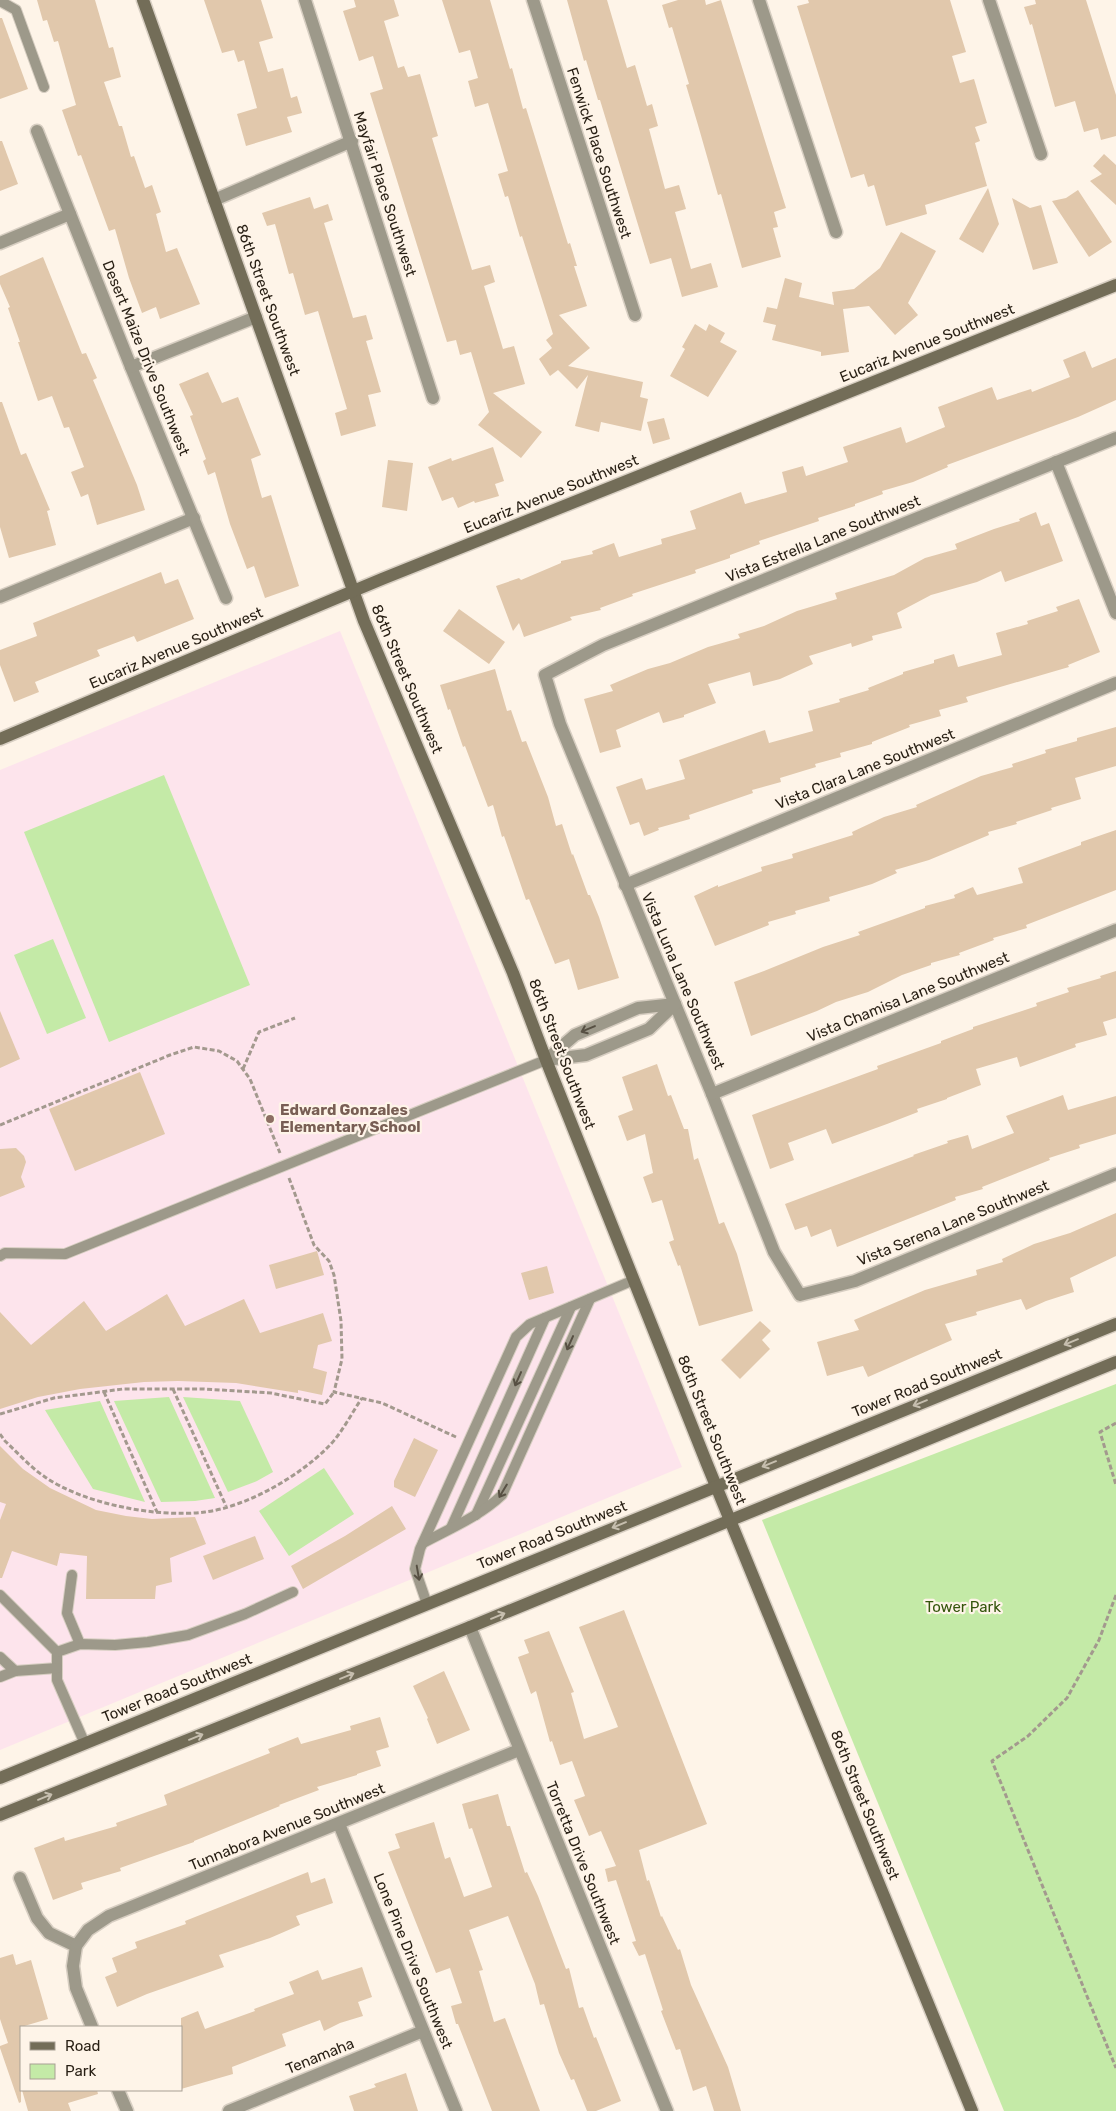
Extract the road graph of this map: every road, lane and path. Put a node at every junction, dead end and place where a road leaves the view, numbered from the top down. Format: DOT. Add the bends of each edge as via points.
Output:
graph roads {
  1 [pos="143,0"];
  2 [pos="305,0"];
  3 [pos="533,0"];
  4 [pos="759,0"];
  5 [pos="989,0"];
  6 [pos="0,1"];
  7 [pos="44,87"];
  8 [pos="37,131"];
  9 [pos="352,141"];
  10 [pos="1041,154"];
  11 [pos="214,200"];
  12 [pos="70,214"];
  13 [pos="836,232"];
  14 [pos="0,243"];
  15 [pos="1116,285"];
  16 [pos="635,315"];
  17 [pos="256,317"];
  18 [pos="131,367"];
  19 [pos="433,398"];
  20 [pos="1116,438"];
  21 [pos="1056,462"];
  22 [pos="194,518"];
  23 [pos="353,591"];
  24 [pos="0,597"];
  25 [pos="226,598"];
  26 [pos="1116,613"];
  27 [pos="545,675"];
  28 [pos="1116,683"];
  29 [pos="0,739"];
  30 [pos="626,884"];
  31 [pos="1116,930"];
  32 [pos="675,1004"];
  33 [pos="294,1018"];
  34 [pos="546,1060"];
  35 [pos="243,1070"];
  36 [pos="712,1094"];
  37 [pos="0,1125"];
  38 [pos="280,1154"];
  39 [pos="1116,1174"];
  40 [pos="288,1175"];
  41 [pos="0,1256"];
  42 [pos="634,1280"];
  43 [pos="800,1295"];
  44 [pos="590,1299"];
  45 [pos="571,1307"];
  46 [pos="545,1318"];
  47 [pos="1116,1324"];
  48 [pos="1116,1362"];
  49 [pos="172,1389"];
  50 [pos="104,1392"];
  51 [pos="334,1392"];
  52 [pos="362,1398"];
  53 [pos="0,1414"];
  54 [pos="1116,1423"];
  55 [pos="0,1434"];
  56 [pos="457,1438"];
  57 [pos="1116,1485"];
  58 [pos="716,1486"];
  59 [pos="226,1506"];
  60 [pos="157,1512"];
  61 [pos="475,1515"];
  62 [pos="731,1520"];
  63 [pos="451,1528"];
  64 [pos="423,1543"];
  65 [pos="72,1575"];
  66 [pos="294,1592"];
  67 [pos="0,1595"];
  68 [pos="1116,1595"];
  69 [pos="427,1604"];
  70 [pos="470,1627"];
  71 [pos="80,1644"];
  72 [pos="57,1652"];
  73 [pos="0,1656"];
  74 [pos="57,1668"];
  75 [pos="15,1671"];
  76 [pos="0,1677"];
  77 [pos="84,1744"];
  78 [pos="519,1750"];
  79 [pos="0,1778"];
  80 [pos="0,1815"];
  81 [pos="339,1824"];
  82 [pos="20,1878"];
  83 [pos="76,1946"];
  84 [pos="92,2026"];
  85 [pos="423,2031"];
  86 [pos="1116,2068"];
  87 [pos="118,2091"];
  88 [pos="127,2111"];
  89 [pos="229,2111"];
  90 [pos="456,2111"];
  91 [pos="667,2111"];
  92 [pos="972,2111"];
  1 -- 11 [label="street, 86th Street Southwest"];
  2 -- 9 [label="street, Mayfair Place Southwest"];
  3 -- 16 [label="street, Fenwick Place Southwest"];
  4 -- 13 [label="street"];
  5 -- 10 [label="street"];
  6 -- 7 [label="lane" via="16,10"];
  8 -- 12 [label="street, Desert Maize Drive Southwest"];
  9 -- 11 [label="street"];
  9 -- 19 [label="street, Mayfair Place Southwest"];
  11 -- 17 [label="street, 86th Street Southwest"];
  12 -- 14 [label="street"];
  12 -- 18 [label="street, Desert Maize Drive Southwest"];
  15 -- 23 [label="street, Eucariz Avenue Southwest"];
  17 -- 18 [label="street"];
  17 -- 23 [label="street, 86th Street Southwest"];
  18 -- 22 [label="street, Desert Maize Drive Southwest"];
  20 -- 21 [label="street, Vista Estrella Lane Southwest"];
  21 -- 26 [label="street"];
  21 -- 27 [label="street, Vista Estrella Lane Southwest" via="603,645"];
  22 -- 24 [label="street"];
  22 -- 25 [label="street, Desert Maize Drive Southwest"];
  23 -- 29 [label="street, Eucariz Avenue Southwest"];
  23 -- 34 [label="street, 86th Street Southwest" via="513,972"];
  27 -- 30 [label="street, Vista Luna Lane Southwest" via="560,724"];
  28 -- 30 [label="street, Vista Clara Lane Southwest"];
  30 -- 32 [label="street, Vista Luna Lane Southwest"];
  31 -- 36 [label="street, Vista Chamisa Lane Southwest"];
  32 -- 34 [label="street, one-way" via="638,1008 576,1034"];
  32 -- 34 [label="street" via="649,1029 586,1056"];
  32 -- 36 [label="street, Vista Luna Lane Southwest"];
  33 -- 35 [label="path" via="259,1032"];
  34 -- 41 [label="lane" via="65,1254 6,1253"];
  34 -- 42 [label="street, 86th Street Southwest"];
  35 -- 37 [label="path" via="237,1061 219,1050 194,1048"];
  35 -- 38 [label="path" via="250,1079"];
  36 -- 43 [label="street, Vista Luna Lane Southwest" via="774,1252"];
  39 -- 43 [label="street, Vista Serena Lane Southwest" via="855,1281"];
  40 -- 51 [label="path" via="314,1245 329,1261 334,1275 341,1321 342,1359"];
  42 -- 44 [label="lane"];
  42 -- 58 [label="street, 86th Street Southwest"];
  44 -- 45 [label="lane"];
  44 -- 61 [label="lane, one-way" via="502,1495"];
  45 -- 46 [label="lane"];
  45 -- 61 [label="lane"];
  46 -- 63 [label="lane, one-way"];
  46 -- 64 [label="lane" via="530,1324 516,1338"];
  47 -- 58 [label="street, Tower Road Southwest, one-way"];
  48 -- 62 [label="street"];
  49 -- 50 [label="path"];
  49 -- 51 [label="path" via="271,1393 325,1404"];
  49 -- 59 [label="path"];
  50 -- 53 [label="path" via="54,1398"];
  50 -- 60 [label="path"];
  51 -- 52 [label="path"];
  52 -- 56 [label="path" via="399,1410"];
  52 -- 59 [label="path" via="329,1447 293,1477"];
  54 -- 57 [label="path" via="1100,1432"];
  55 -- 60 [label="path" via="45,1477 92,1500"];
  58 -- 62 [label="street, 86th Street Southwest"];
  58 -- 69 [label="street, Tower Road Southwest, one-way"];
  59 -- 60 [label="path" via="205,1512"];
  61 -- 63 [label="lane"];
  70 -- 62 [label="street, one-way"];
  62 -- 92 [label="street, 86th Street Southwest"];
  63 -- 64 [label="lane"];
  64 -- 69 [label="lane, one-way" via="415,1569"];
  65 -- 71 [label="lane" via="67,1614"];
  66 -- 71 [label="lane" via="188,1635 115,1645"];
  67 -- 72 [label="lane"];
  68 -- 86 [label="path" via="1099,1640 1067,1698 1028,1736 992,1761"];
  69 -- 77 [label="street, Tower Road Southwest"];
  70 -- 78 [label="street, Torretta Drive Southwest"];
  80 -- 70 [label="street, one-way"];
  71 -- 72 [label="lane"];
  72 -- 74 [label="lane"];
  73 -- 75 [label="lane"];
  74 -- 75 [label="lane"];
  74 -- 77 [label="lane" via="57,1680"];
  75 -- 76 [label="lane"];
  77 -- 79 [label="street, Tower Road Southwest"];
  78 -- 81 [label="street, Tunnabora Avenue Southwest"];
  78 -- 91 [label="street, Torretta Drive Southwest"];
  81 -- 83 [label="street, Tunnabora Avenue Southwest" via="109,1916 88,1930"];
  81 -- 85 [label="street, Lone Pine Drive Southwest"];
  82 -- 83 [label="street" via="37,1918 49,1933"];
  83 -- 84 [label="street" via="73,1966 76,1988"];
  85 -- 89 [label="street, Tenamaha"];
  85 -- 90 [label="street, Lone Pine Drive Southwest"];
  87 -- 88 [label="street"];
}
